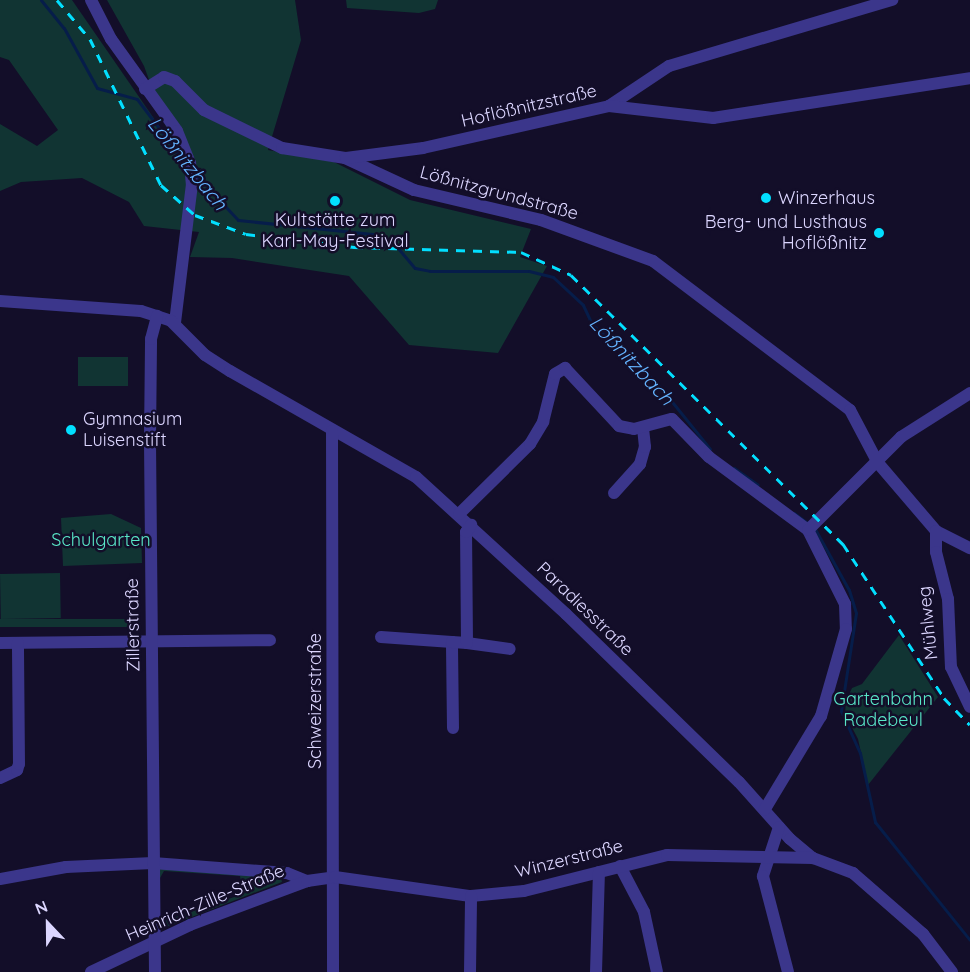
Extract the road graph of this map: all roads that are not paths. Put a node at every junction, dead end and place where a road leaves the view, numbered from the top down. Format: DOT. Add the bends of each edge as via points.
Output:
graph roads {
  1 [pos="91,0"];
  2 [pos="892,0"];
  3 [pos="970,78"];
  4 [pos="145,89"];
  5 [pos="609,106"];
  6 [pos="345,158"];
  7 [pos="0,301"];
  8 [pos="157,316"];
  9 [pos="175,323"];
  10 [pos="970,393"];
  11 [pos="643,427"];
  12 [pos="332,431"];
  13 [pos="878,463"];
  14 [pos="614,493"];
  15 [pos="459,514"];
  16 [pos="471,525"];
  17 [pos="810,527"];
  18 [pos="936,531"];
  19 [pos="970,548"];
  20 [pos="381,637"];
  21 [pos="270,639"];
  22 [pos="151,640"];
  23 [pos="452,642"];
  24 [pos="0,643"];
  25 [pos="18,643"];
  26 [pos="467,643"];
  27 [pos="510,649"];
  28 [pos="970,707"];
  29 [pos="453,728"];
  30 [pos="0,778"];
  31 [pos="765,809"];
  32 [pos="778,827"];
  33 [pos="765,857"];
  34 [pos="813,858"];
  35 [pos="153,863"];
  36 [pos="620,866"];
  37 [pos="599,872"];
  38 [pos="335,876"];
  39 [pos="0,879"];
  40 [pos="307,881"];
  41 [pos="471,896"];
  42 [pos="154,942"];
  43 [pos="91,972"];
  44 [pos="155,972"];
  45 [pos="333,972"];
  46 [pos="470,972"];
  47 [pos="596,972"];
  48 [pos="657,972"];
  49 [pos="788,972"];
  50 [pos="952,972"];
  1 -- 4 [label="street"];
  2 -- 5 [label="street" via="669,66"];
  3 -- 5 [label="street, Hoflößnitzstraße" via="713,118"];
  4 -- 6 [label="street, Lößnitzgrundstraße" via="164,77 175,81 204,110 249,135 282,148"];
  4 -- 9 [label="street" via="177,131 188,156 192,184"];
  5 -- 6 [label="street, Hoflößnitzstraße" via="423,148"];
  6 -- 13 [label="street, Lößnitzgrundstraße" via="414,190 541,220 653,261 850,410"];
  7 -- 8 [label="street, Paradiesstraße"];
  8 -- 9 [label="street, Paradiesstraße"];
  8 -- 22 [label="street, Zillerstraße" via="151,339"];
  9 -- 12 [label="street, Paradiesstraße" via="205,355"];
  10 -- 13 [label="street" via="901,437"];
  11 -- 14 [label="street" via="645,447 640,464"];
  11 -- 15 [label="street" via="619,426 572,373 561,368 553,378 543,422 530,444"];
  11 -- 17 [label="street" via="672,419 709,457"];
  12 -- 15 [label="street, Paradiesstraße" via="416,477"];
  12 -- 38 [label="street, Schweizerstraße"];
  13 -- 17 [label="street"];
  13 -- 18 [label="street, Lößnitzgrundstraße"];
  15 -- 16 [label="street, Paradiesstraße"];
  16 -- 26 [label="street" via="466,532"];
  16 -- 31 [label="street, Paradiesstraße"];
  17 -- 31 [label="street" via="845,604 846,629 821,716"];
  18 -- 19 [label="street, Lößnitzgrundstraße"];
  18 -- 28 [label="street, Mühlweg" via="936,552 948,599 951,667"];
  20 -- 23 [label="street"];
  21 -- 22 [label="street"];
  22 -- 25 [label="street"];
  22 -- 35 [label="street, Zillerstraße"];
  23 -- 26 [label="street"];
  23 -- 29 [label="street"];
  24 -- 25 [label="street"];
  25 -- 30 [label="street" via="19,764"];
  26 -- 27 [label="street"];
  31 -- 32 [label="street, Paradiesstraße"];
  32 -- 33 [label="street"];
  32 -- 34 [label="street, Paradiesstraße"];
  33 -- 34 [label="street, Winzerstraße"];
  33 -- 36 [label="street, Winzerstraße" via="667,855"];
  33 -- 49 [label="street" via="763,885"];
  34 -- 50 [label="street, Paradiesstraße" via="853,873 923,934"];
  35 -- 39 [label="street" via="66,867"];
  35 -- 40 [label="street" via="287,873"];
  35 -- 42 [label="street, Zillerstraße"];
  36 -- 37 [label="street, Winzerstraße"];
  36 -- 48 [label="street" via="644,912"];
  37 -- 41 [label="street, Winzerstraße" via="524,891"];
  37 -- 47 [label="street"];
  38 -- 40 [label="street, Heinrich-Zille-Straße"];
  38 -- 41 [label="street, Winzerstraße" via="420,893"];
  38 -- 45 [label="street, Schweizerstraße"];
  40 -- 42 [label="street, Heinrich-Zille-Straße"];
  41 -- 46 [label="street"];
  42 -- 43 [label="street, Heinrich-Zille-Straße"];
  42 -- 44 [label="street"];
}
